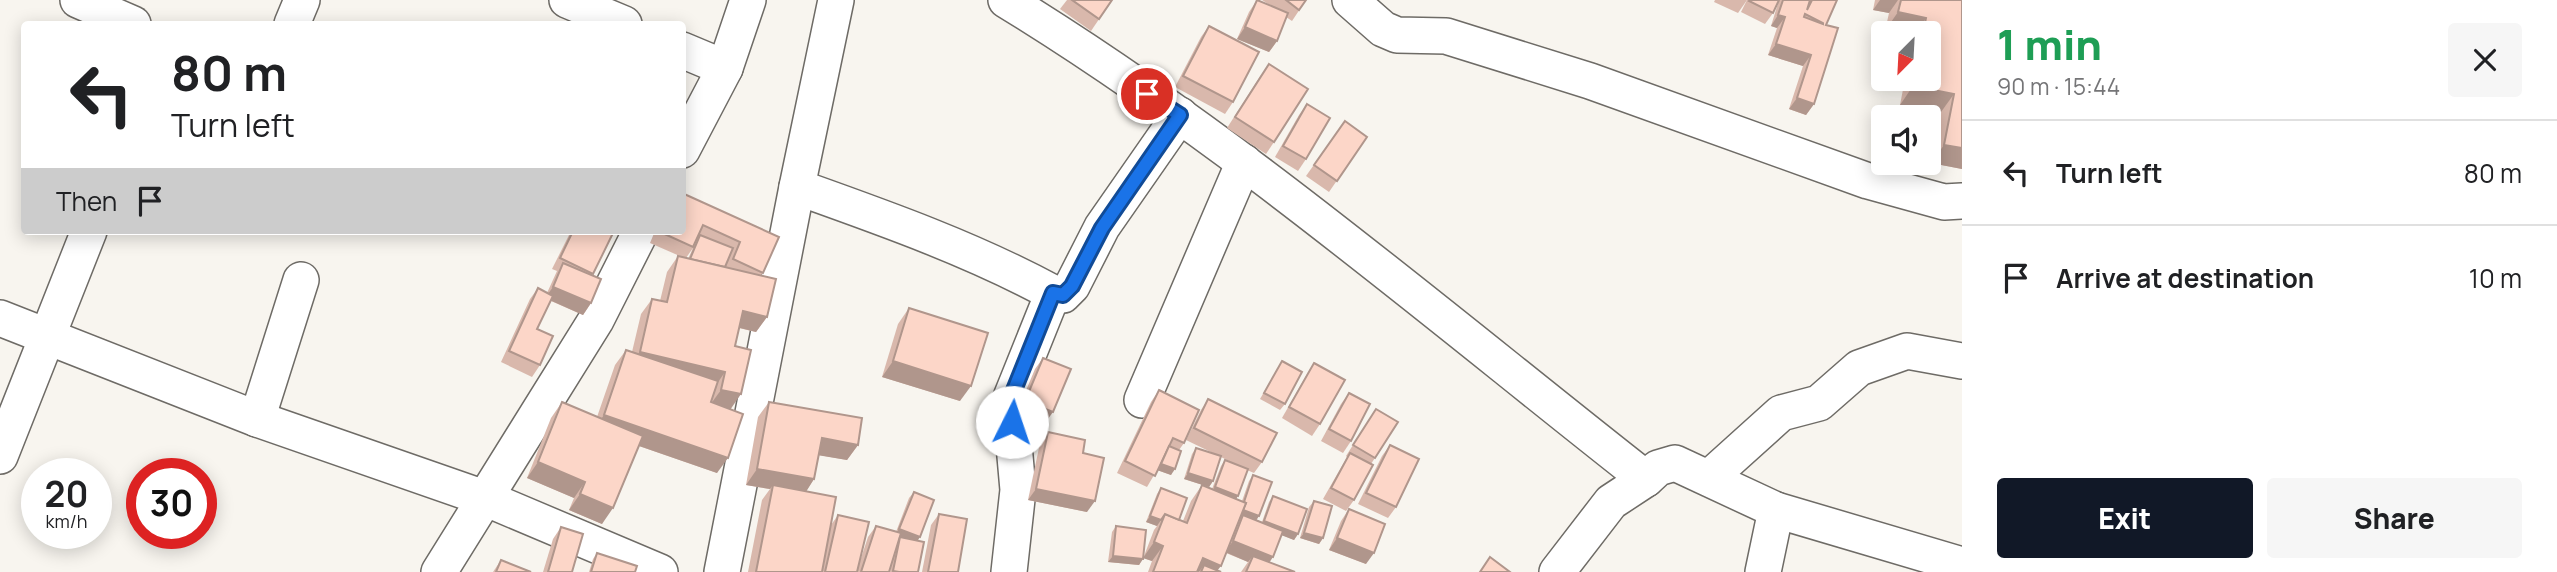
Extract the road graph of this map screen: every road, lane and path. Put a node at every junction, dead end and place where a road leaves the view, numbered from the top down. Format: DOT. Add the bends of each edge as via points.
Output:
graph roads {
  1 [pos="78,0"];
  2 [pos="302,0"];
  3 [pos="567,0"];
  4 [pos="748,0"];
  5 [pos="836,0"];
  6 [pos="1006,0"];
  7 [pos="1350,0"];
  8 [pos="126,21"];
  9 [pos="293,21"];
  10 [pos="617,21"];
  11 [pos="686,52"];
  12 [pos="725,68"];
  13 [pos="1180,115"];
  14 [pos="686,142"];
  15 [pos="1244,162"];
  16 [pos="797,187"];
  17 [pos="1962,201"];
  18 [pos="88,235"];
  19 [pos="628,235"];
  20 [pos="302,280"];
  21 [pos="1053,293"];
  22 [pos="0,318"];
  23 [pos="49,338"];
  24 [pos="1962,361"];
  25 [pos="1142,400"];
  26 [pos="257,419"];
  27 [pos="0,456"];
  28 [pos="1710,477"];
  29 [pos="1646,479"];
  30 [pos="488,499"];
  31 [pos="1776,510"];
  32 [pos="1962,565"];
  33 [pos="439,572"];
  34 [pos="660,572"];
  35 [pos="722,572"];
  36 [pos="1009,572"];
  37 [pos="1557,572"];
  38 [pos="1763,572"];
  1 -- 8 [label="street"];
  2 -- 9 [label="street"];
  3 -- 10 [label="street"];
  4 -- 12 [label="street"];
  5 -- 16 [label="street"];
  6 -- 13 [label="street"];
  7 -- 17 [label="street" via="1383,29 1397,35 1446,36 1590,81 1868,181 1944,202"];
  11 -- 12 [label="street"];
  12 -- 14 [label="street"];
  13 -- 15 [label="street"];
  13 -- 21 [label="street" via="1102,228 1072,286 1063,295"];
  15 -- 25 [label="street"];
  15 -- 29 [label="street"];
  16 -- 21 [label="street" via="882,217"];
  16 -- 35 [label="street"];
  18 -- 23 [label="street"];
  19 -- 30 [label="street" via="596,320"];
  20 -- 26 [label="street"];
  21 -- 36 [label="street" via="1010,400 1018,490"];
  22 -- 23 [label="street"];
  23 -- 26 [label="street"];
  23 -- 27 [label="street"];
  24 -- 28 [label="street" via="1907,351 1859,368 1819,403 1781,413"];
  26 -- 30 [label="street"];
  28 -- 29 [label="street" via="1675,463 1658,468"];
  28 -- 31 [label="street"];
  29 -- 37 [label="street" via="1611,502"];
  30 -- 33 [label="street"];
  30 -- 34 [label="street"];
  31 -- 32 [label="street"];
  31 -- 38 [label="street"];
}
